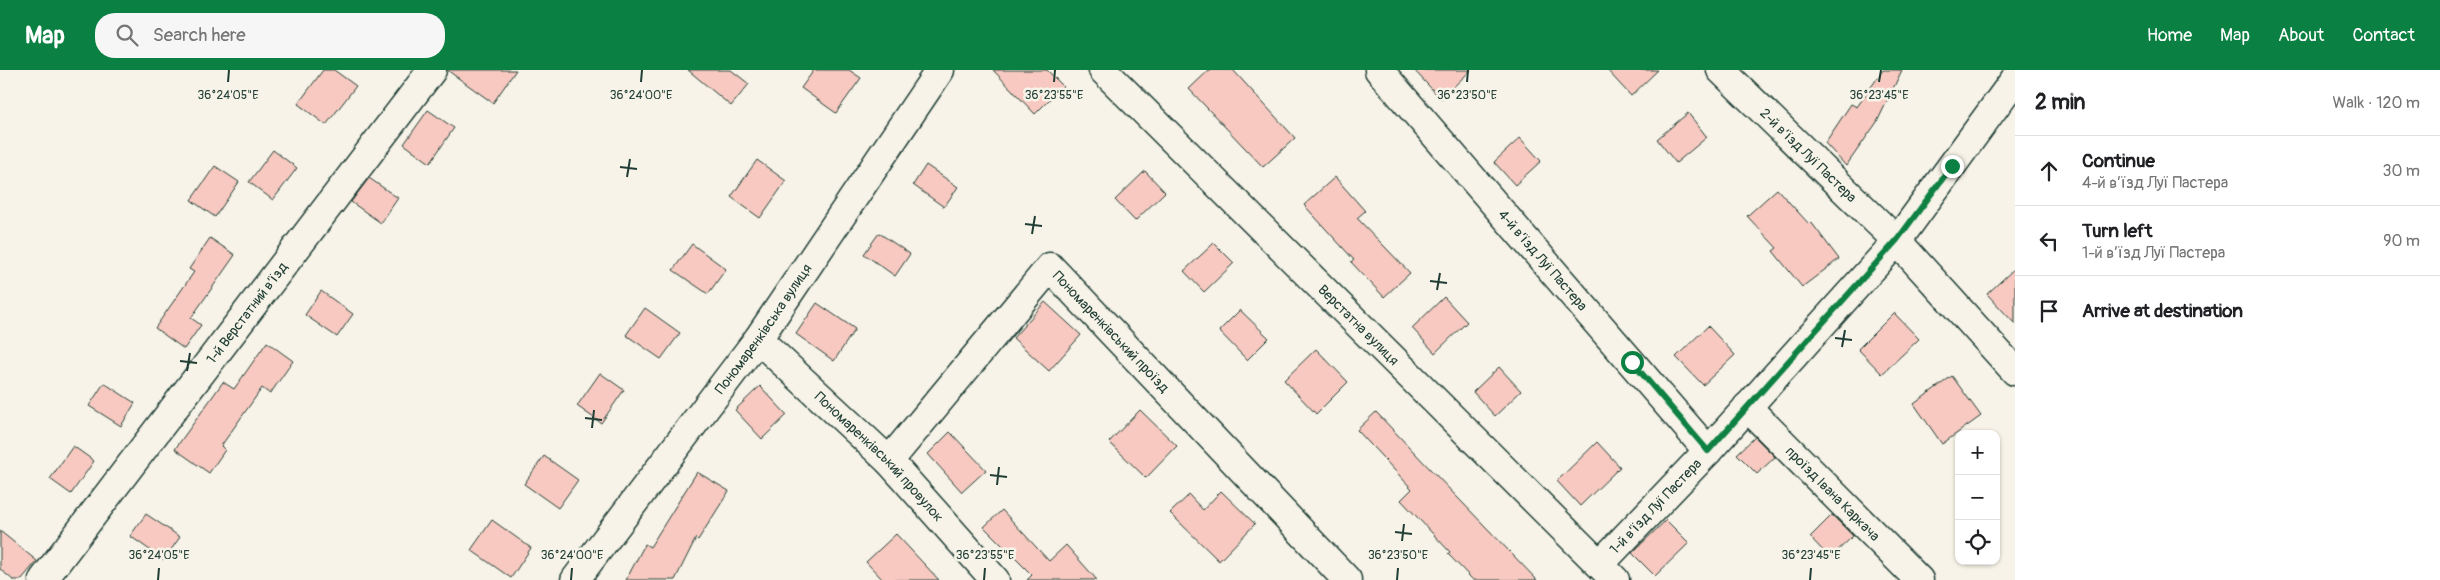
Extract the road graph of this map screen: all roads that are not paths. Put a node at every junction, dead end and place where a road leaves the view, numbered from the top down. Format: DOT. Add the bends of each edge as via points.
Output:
graph roads {
  1 [pos="432,70"];
  2 [pos="940,70"];
  3 [pos="1103,70"];
  4 [pos="1379,70"];
  5 [pos="1721,70"];
  6 [pos="2015,79"];
  7 [pos="1897,240"];
  8 [pos="758,339"];
  9 [pos="2015,371"];
  10 [pos="1747,407"];
  11 [pos="1708,451"];
  12 [pos="889,461"];
  13 [pos="1607,572"];
  14 [pos="43,580"];
  15 [pos="575,580"];
  16 [pos="994,580"];
  17 [pos="1347,580"];
  18 [pos="1919,580"];
  1 -- 14 [label="street, 1-й Верстатний в’їзд"];
  2 -- 8 [label="street, Пономаренківська вулиця"];
  3 -- 13 [label="street, Верстатна вулиця"];
  4 -- 11 [label="street, 4-й в’їзд Луї Пастера"];
  5 -- 7 [label="street, 2-й в’їзд Луї Пастера"];
  6 -- 7 [label="street, 1-й в’їзд Луї Пастера"];
  7 -- 9 [label="street, 2-й в’їзд Луї Пастера"];
  7 -- 10 [label="street, 1-й в’їзд Луї Пастера"];
  8 -- 12 [label="street, Пономаренківський провулок"];
  8 -- 15 [label="street, Пономаренківська вулиця"];
  10 -- 11 [label="street, 1-й в’їзд Луї Пастера"];
  10 -- 18 [label="street, проїзд Івана Каркача"];
  11 -- 13 [label="street, 1-й в’їзд Луї Пастера"];
  12 -- 16 [label="street, Пономаренківський провулок"];
  12 -- 17 [label="street, Пономаренківський проїзд" via="1050,267"];
}
